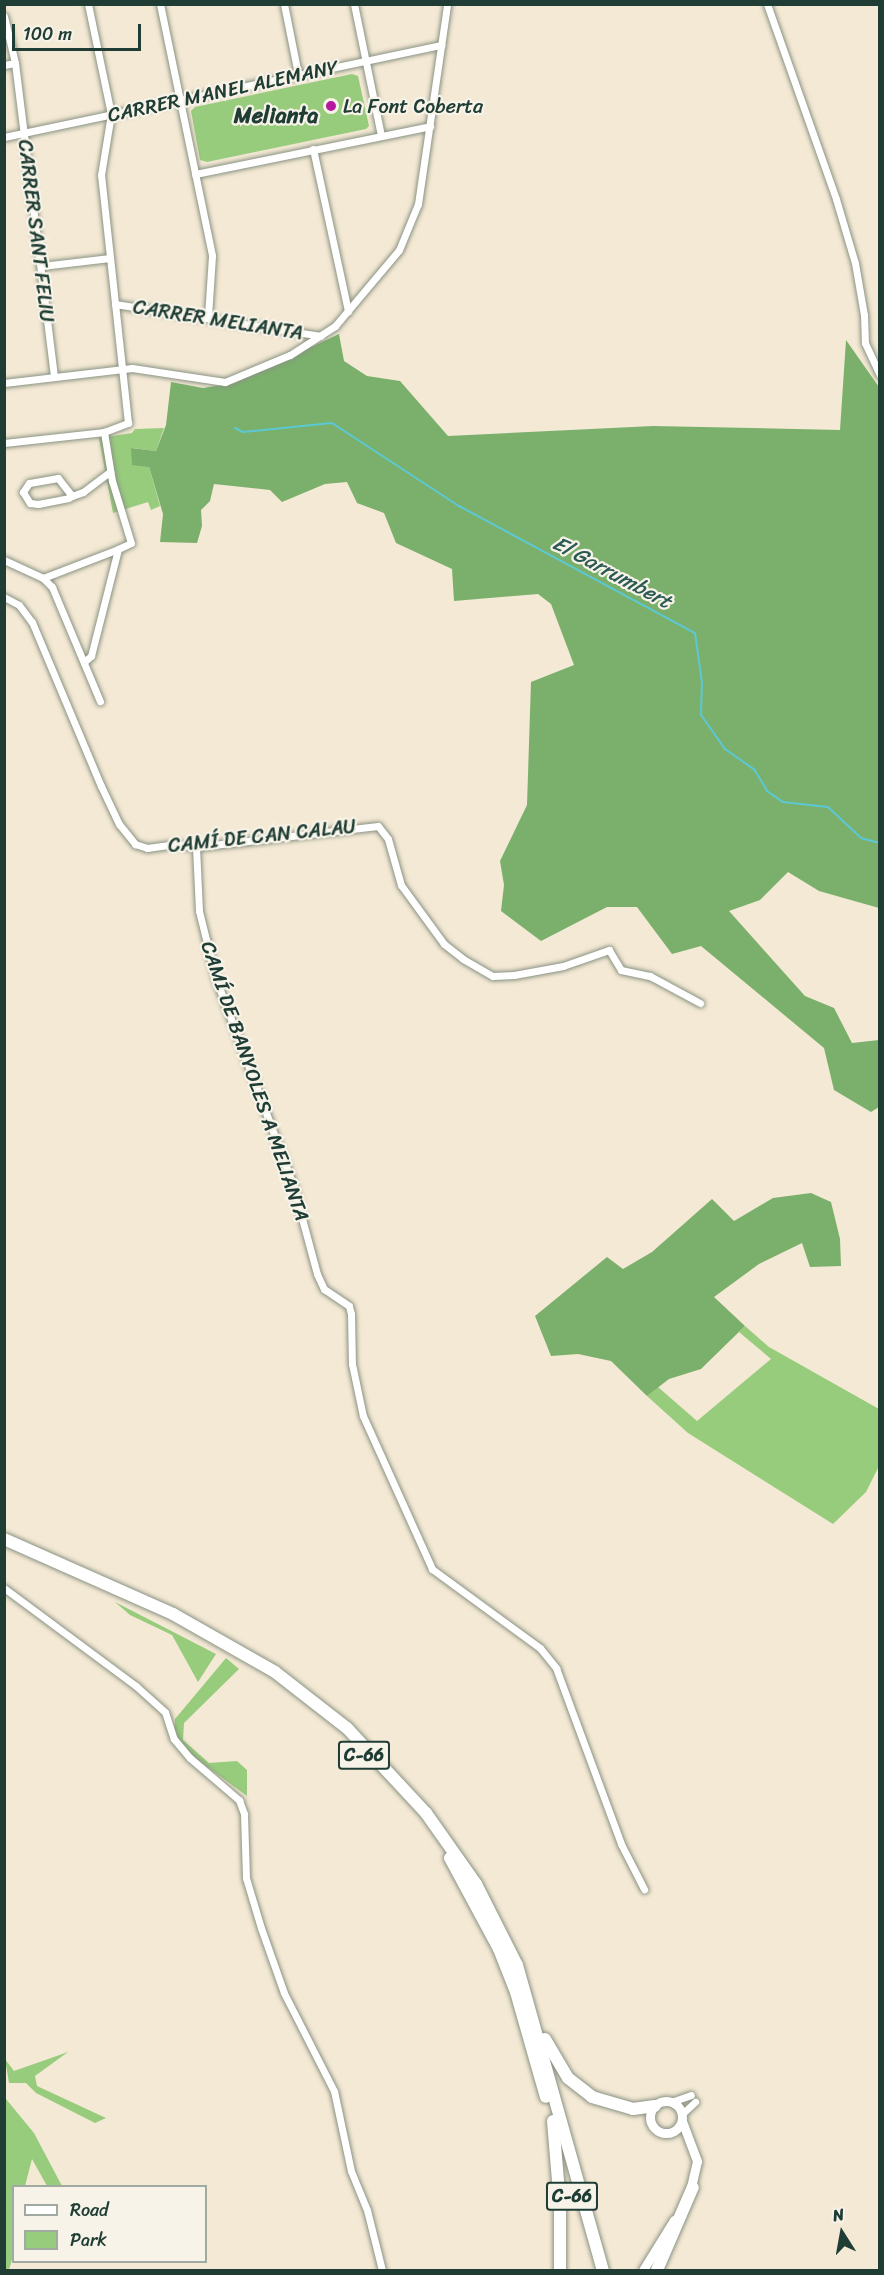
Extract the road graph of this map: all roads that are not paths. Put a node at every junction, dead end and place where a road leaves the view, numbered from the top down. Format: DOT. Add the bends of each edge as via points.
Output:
graph roads {
  1 [pos="88,4"];
  2 [pos="160,4"];
  3 [pos="284,4"];
  4 [pos="354,4"];
  5 [pos="447,4"];
  6 [pos="767,4"];
  7 [pos="4,16"];
  8 [pos="441,45"];
  9 [pos="365,61"];
  10 [pos="15,63"];
  11 [pos="4,65"];
  12 [pos="298,74"];
  13 [pos="180,100"];
  14 [pos="111,114"];
  15 [pos="430,126"];
  16 [pos="24,133"];
  17 [pos="381,135"];
  18 [pos="4,137"];
  19 [pos="313,149"];
  20 [pos="195,174"];
  21 [pos="109,258"];
  22 [pos="41,266"];
  23 [pos="115,304"];
  24 [pos="348,311"];
  25 [pos="208,317"];
  26 [pos="321,336"];
  27 [pos="121,369"];
  28 [pos="879,375"];
  29 [pos="54,376"];
  30 [pos="4,383"];
  31 [pos="104,432"];
  32 [pos="4,443"];
  33 [pos="110,472"];
  34 [pos="72,496"];
  35 [pos="118,549"];
  36 [pos="4,560"];
  37 [pos="43,578"];
  38 [pos="4,597"];
  39 [pos="85,661"];
  40 [pos="100,701"];
  41 [pos="196,847"];
  42 [pos="700,1003"];
  43 [pos="4,1539"];
  44 [pos="4,1546"];
  45 [pos="4,1588"];
  46 [pos="644,1889"];
  47 [pos="530,2005"];
  48 [pos="671,2102"];
  49 [pos="655,2106"];
  50 [pos="682,2118"];
  51 [pos="553,2121"];
  52 [pos="669,2133"];
  53 [pos="689,2142"];
  54 [pos="693,2187"];
  55 [pos="382,2271"];
  56 [pos="560,2271"];
  57 [pos="596,2271"];
  58 [pos="603,2271"];
  59 [pos="643,2271"];
  60 [pos="657,2271"];
  1 -- 14 [label="street"];
  2 -- 13 [label="street"];
  3 -- 12 [label="street"];
  4 -- 9 [label="street"];
  5 -- 8 [label="street"];
  6 -- 28 [label="street" via="855,263 865,343"];
  7 -- 10 [label="street, CARRER SANT FELIU"];
  8 -- 9 [label="street, CARRER MANEL ALEMANY"];
  8 -- 15 [label="street"];
  9 -- 12 [label="street, CARRER MANEL ALEMANY"];
  9 -- 17 [label="street"];
  10 -- 11 [label="street"];
  10 -- 16 [label="street, CARRER SANT FELIU"];
  12 -- 13 [label="street, CARRER MANEL ALEMANY"];
  13 -- 14 [label="street, CARRER MANEL ALEMANY"];
  13 -- 20 [label="street"];
  14 -- 16 [label="street, CARRER MANEL ALEMANY"];
  14 -- 21 [label="street" via="101,175"];
  15 -- 17 [label="street"];
  15 -- 24 [label="street" via="418,204 409,228 379,278"];
  16 -- 18 [label="street, CARRER MANEL ALEMANY"];
  16 -- 22 [label="street, CARRER SANT FELIU"];
  17 -- 19 [label="street"];
  19 -- 20 [label="street"];
  19 -- 24 [label="street"];
  20 -- 25 [label="street" via="214,271"];
  21 -- 22 [label="street"];
  21 -- 23 [label="street"];
  22 -- 29 [label="street, CARRER SANT FELIU"];
  23 -- 25 [label="street, CARRER MELIANTA"];
  23 -- 27 [label="street"];
  24 -- 26 [label="street"];
  25 -- 26 [label="street, CARRER MELIANTA"];
  26 -- 27 [label="street" via="290,355 225,382"];
  27 -- 29 [label="street"];
  27 -- 31 [label="street" via="128,417 123,428"];
  29 -- 30 [label="street"];
  31 -- 32 [label="street"];
  31 -- 33 [label="street"];
  33 -- 34 [label="street"];
  33 -- 35 [label="street" via="131,543"];
  34 -- 34 [label="street" via="38,504 30,503 23,492 29,483 58,478"];
  35 -- 37 [label="street"];
  35 -- 39 [label="street" via="91,656"];
  36 -- 37 [label="street"];
  37 -- 39 [label="street" via="52,587"];
  38 -- 41 [label="street, CAMÍ DE CAN CALAU" via="19,605 32,622 119,824 135,844 147,848 175,844"];
  39 -- 40 [label="street"];
  41 -- 42 [label="street, CAMÍ DE CAN CALAU" via="378,826 388,839 401,885 444,944 463,959 493,975 514,975 563,966 609,950 621,970 650,976"];
  41 -- 46 [label="street, CAMÍ DE BANYOLES A MELIANTA" via="199,911 216,979 293,1185 317,1274 324,1289 349,1306 352,1364 363,1416 432,1569 540,1648 556,1668 621,1844"];
  43 -- 47 [label="highway, C-66" via="201,1628 275,1672 347,1728 426,1813 476,1884 517,1965"];
  44 -- 51 [label="highway, C-66" via="170,1620 249,1664 318,1713 385,1776 453,1864 488,1925 516,1992"];
  45 -- 55 [label="street" via="136,1686 165,1713 174,1739 190,1758 232,1790 242,1807 246,1878 261,1928 284,1993 334,2091 351,2171 367,2210 375,2256"];
  47 -- 49 [label="highway" via="560,2068 579,2088 592,2097 633,2109"];
  47 -- 58 [label="highway, C-66"];
  48 -- 49 [label="street"];
  48 -- 50 [label="street"];
  48 -- 50 [label="street" via="693,2098"];
  49 -- 52 [label="street" via="652,2125"];
  50 -- 52 [label="street"];
  50 -- 53 [label="street"];
  51 -- 56 [label="highway" via="560,2204"];
  51 -- 57 [label="highway, C-66"];
  52 -- 53 [label="street"];
  53 -- 54 [label="street" via="697,2161"];
  54 -- 59 [label="street"];
  54 -- 60 [label="highway"];
}
